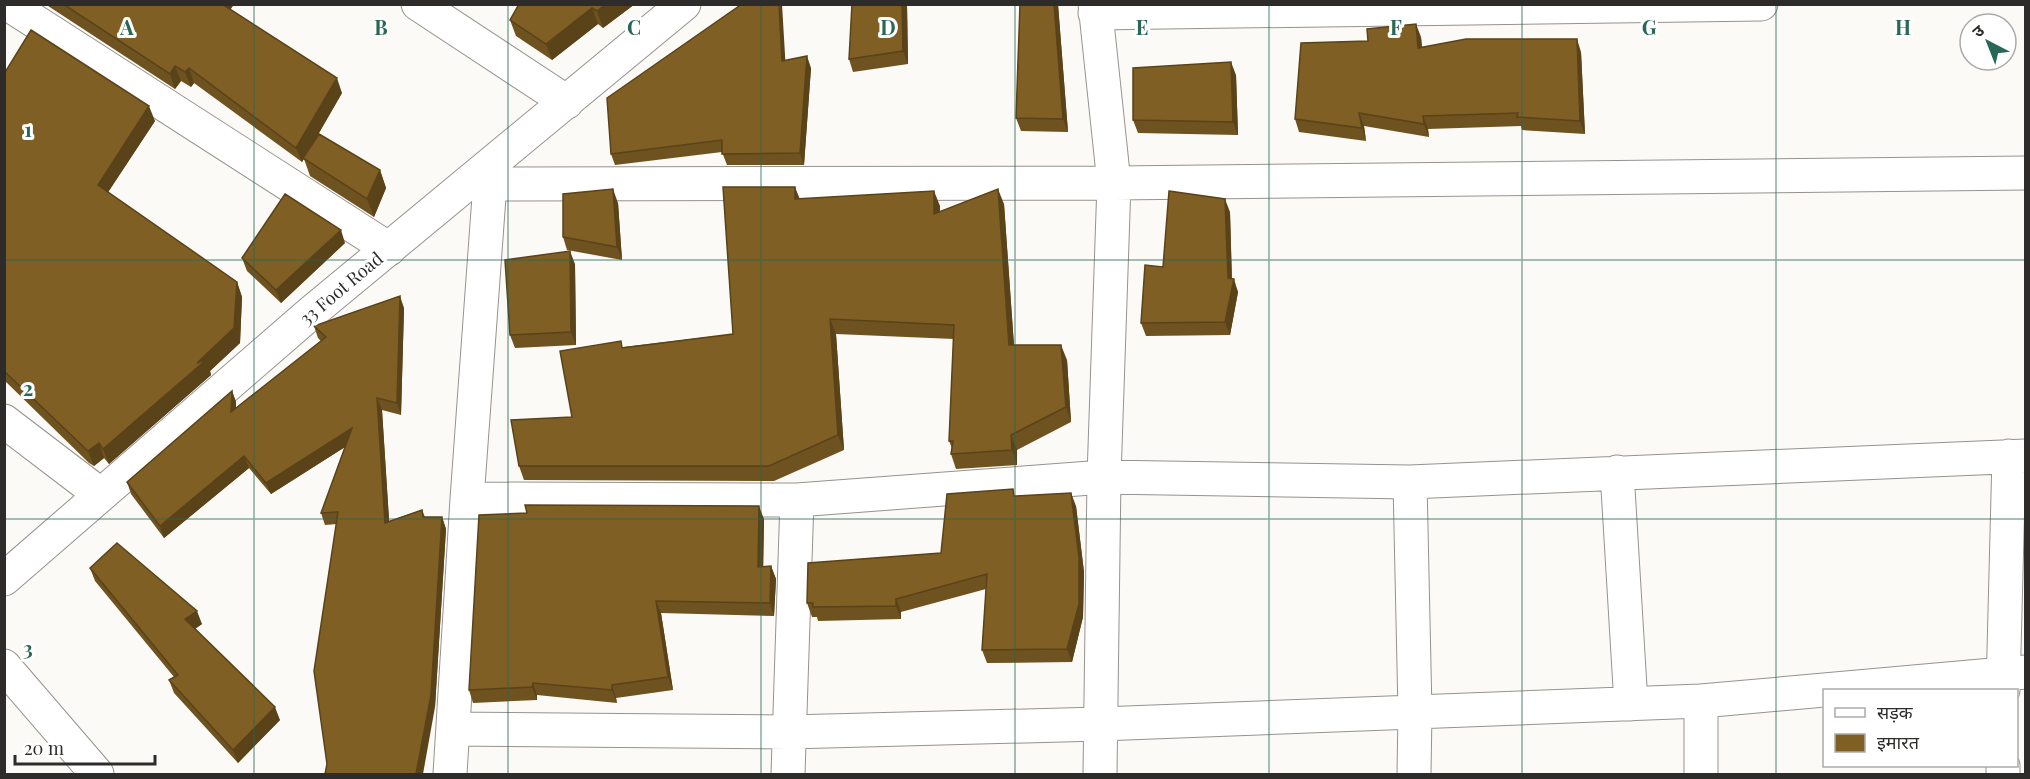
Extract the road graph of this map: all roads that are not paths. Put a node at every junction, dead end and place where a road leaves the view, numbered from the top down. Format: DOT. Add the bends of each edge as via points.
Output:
graph roads {
  1 [pos="8,4"];
  2 [pos="418,4"];
  3 [pos="684,4"];
  4 [pos="1761,4"];
  5 [pos="1095,9"];
  6 [pos="567,102"];
  7 [pos="2025,173"];
  8 [pos="479,183"];
  9 [pos="1114,183"];
  10 [pos="388,249"];
  11 [pos="4,421"];
  12 [pos="2017,456"];
  13 [pos="1617,472"];
  14 [pos="1104,477"];
  15 [pos="1410,482"];
  16 [pos="101,495"];
  17 [pos="467,499"];
  18 [pos="797,500"];
  19 [pos="4,579"];
  20 [pos="4,666"];
  21 [pos="2010,679"];
  22 [pos="1870,689"];
  23 [pos="1823,692"];
  24 [pos="1701,701"];
  25 [pos="1631,704"];
  26 [pos="1415,712"];
  27 [pos="1100,724"];
  28 [pos="453,729"];
  29 [pos="789,732"];
  30 [pos="97,774"];
  31 [pos="450,774"];
  32 [pos="788,774"];
  33 [pos="1100,774"];
  34 [pos="1414,774"];
  35 [pos="1701,774"];
  1 -- 10 [label="street"];
  2 -- 6 [label="street"];
  3 -- 6 [label="street, 33 Foot Road"];
  4 -- 5 [label="street"];
  5 -- 9 [label="street"];
  6 -- 8 [label="street, 33 Foot Road"];
  7 -- 9 [label="street"];
  8 -- 9 [label="street"];
  8 -- 10 [label="street, 33 Foot Road"];
  8 -- 17 [label="street"];
  9 -- 14 [label="street"];
  10 -- 16 [label="street, 33 Foot Road"];
  11 -- 16 [label="street"];
  12 -- 13 [label="street"];
  12 -- 21 [label="street"];
  13 -- 15 [label="street"];
  13 -- 25 [label="street"];
  14 -- 15 [label="street"];
  14 -- 18 [label="street"];
  14 -- 27 [label="street"];
  15 -- 26 [label="street"];
  16 -- 19 [label="street, 33 Foot Road"];
  17 -- 18 [label="street"];
  17 -- 28 [label="street"];
  18 -- 29 [label="street"];
  20 -- 30 [label="street"];
  21 -- 22 [label="street"];
  23 -- 24 [label="street"];
  24 -- 25 [label="street"];
  24 -- 35 [label="street"];
  25 -- 26 [label="street"];
  26 -- 27 [label="street"];
  26 -- 34 [label="street"];
  27 -- 29 [label="street"];
  27 -- 33 [label="street"];
  28 -- 29 [label="street"];
  28 -- 31 [label="street"];
  29 -- 32 [label="street"];
}
